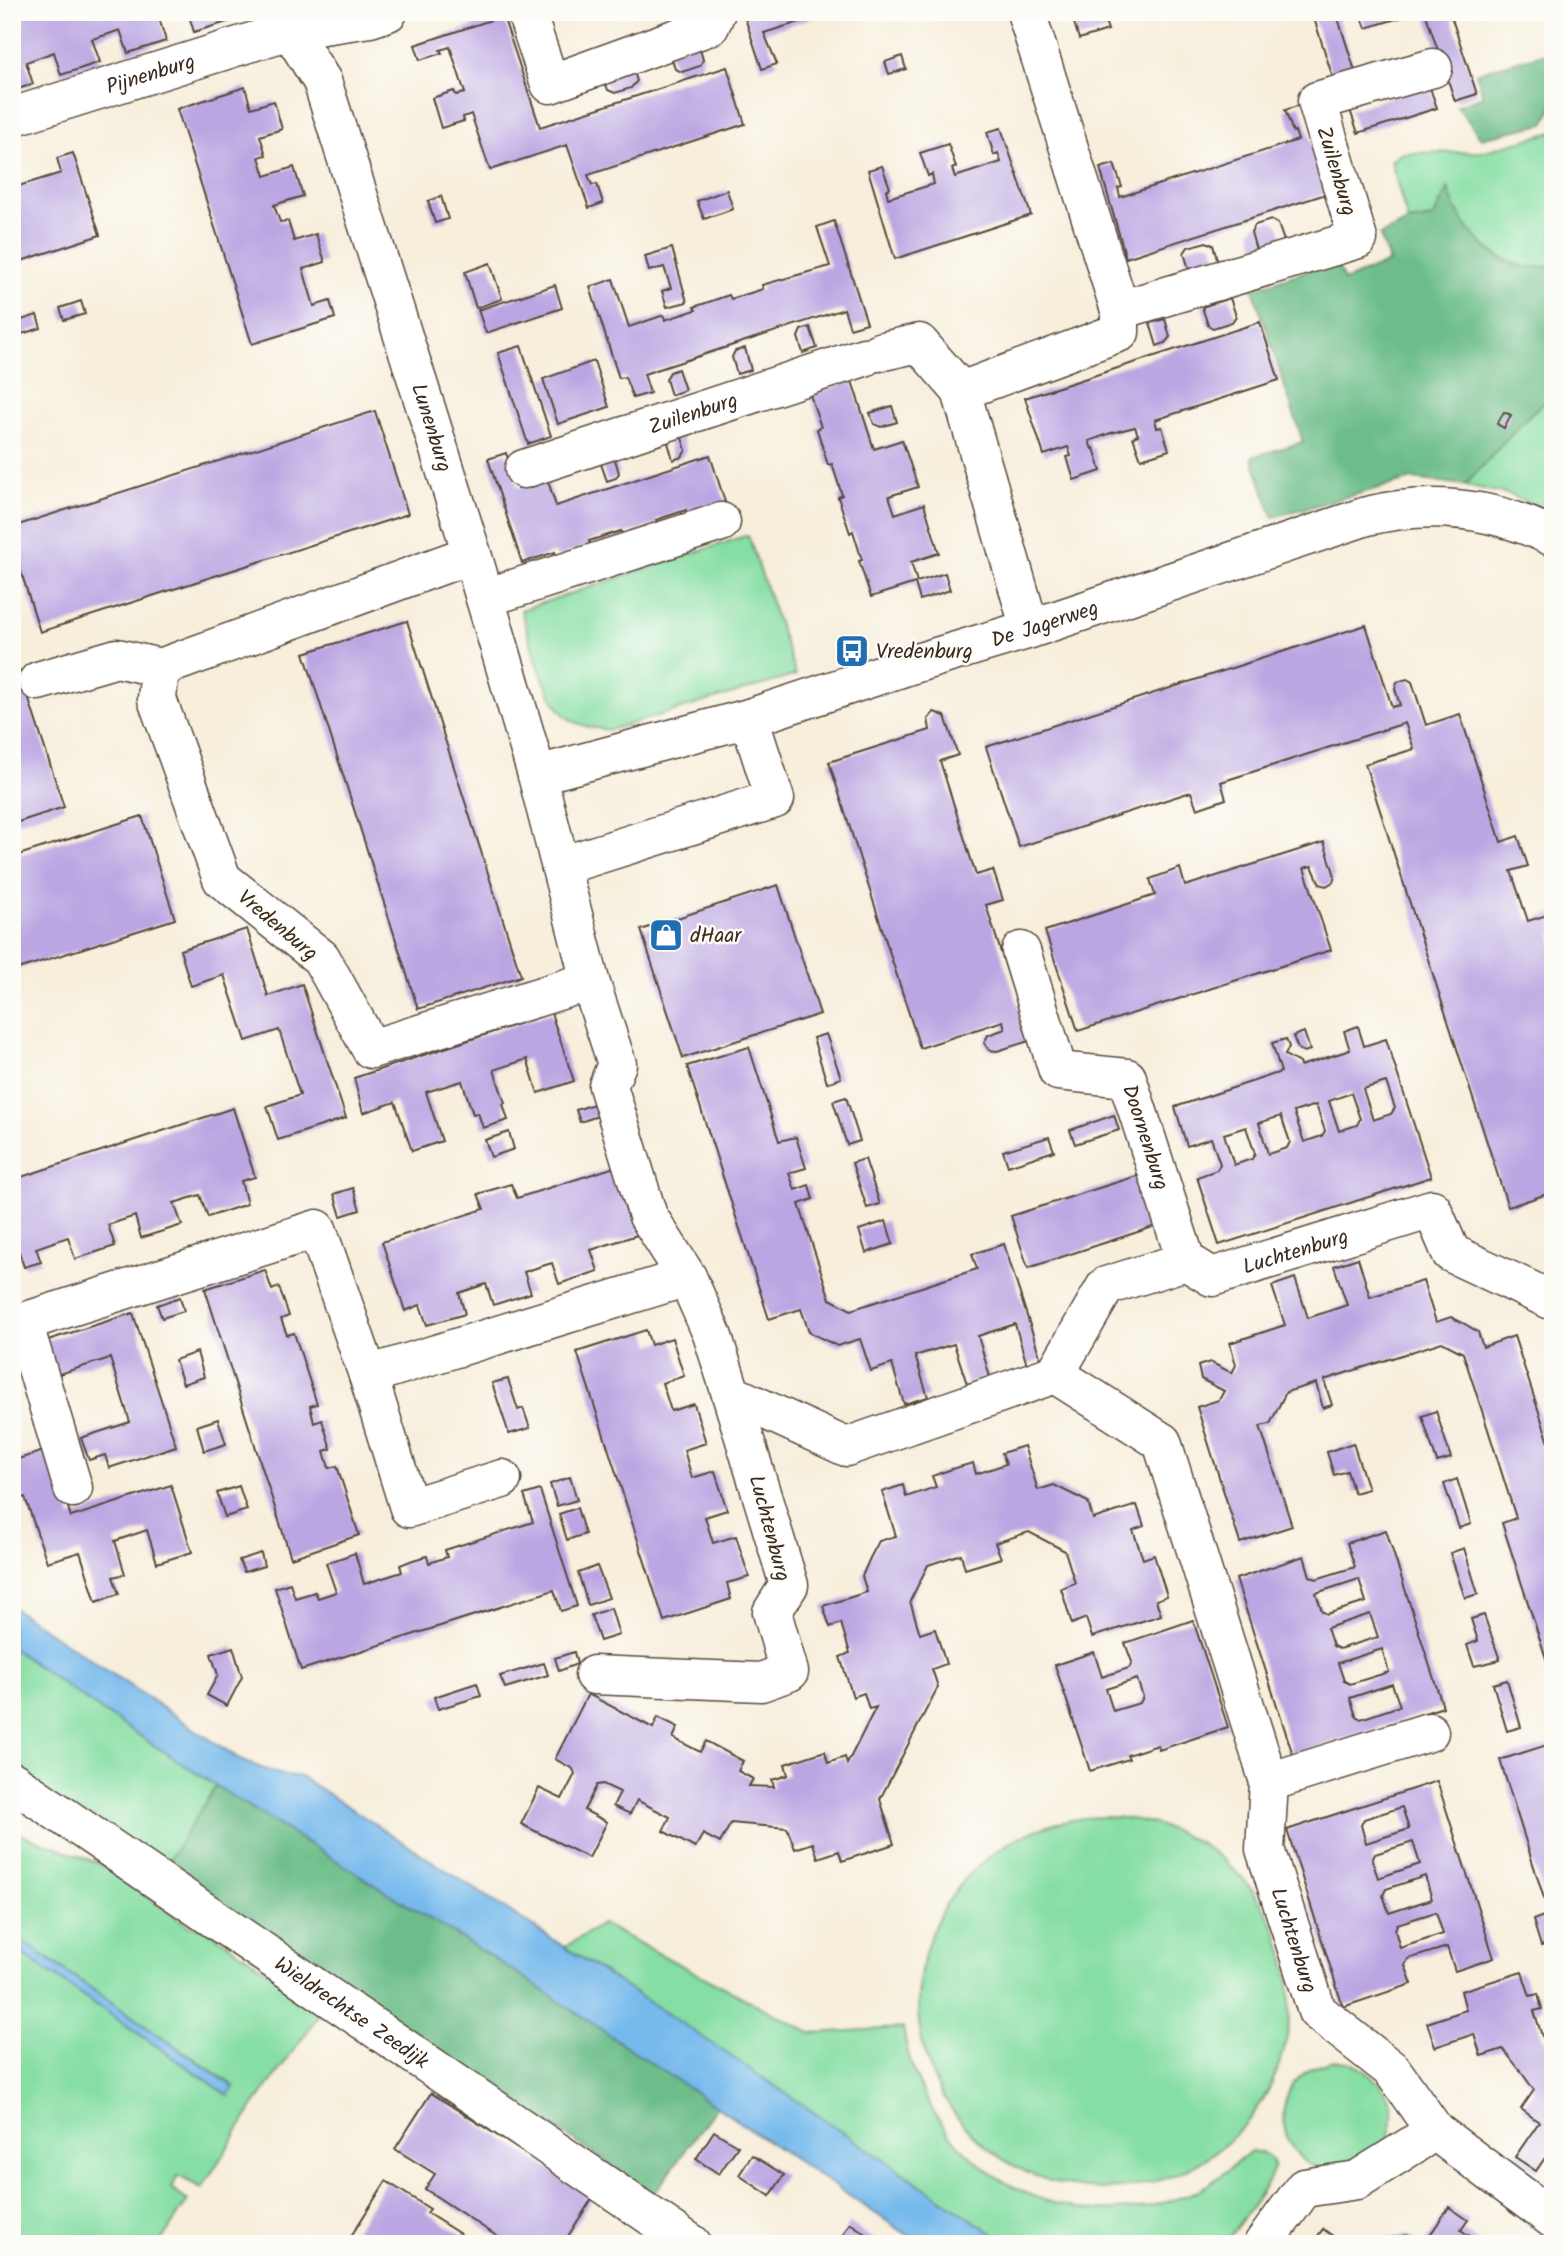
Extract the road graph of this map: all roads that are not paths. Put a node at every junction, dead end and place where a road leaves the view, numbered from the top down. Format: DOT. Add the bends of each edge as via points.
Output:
graph roads {
  1 [pos="388,12"];
  2 [pos="526,12"];
  3 [pos="716,12"];
  4 [pos="1026,12"];
  5 [pos="302,20"];
  6 [pos="1433,68"];
  7 [pos="12,117"];
  8 [pos="1120,310"];
  9 [pos="961,391"];
  10 [pos="524,469"];
  11 [pos="721,522"];
  12 [pos="1553,537"];
  13 [pos="472,554"];
  14 [pos="485,598"];
  15 [pos="1030,629"];
  16 [pos="160,668"];
  17 [pos="38,681"];
  18 [pos="749,718"];
  19 [pos="537,775"];
  20 [pos="561,866"];
  21 [pos="1021,951"];
  22 [pos="590,981"];
  23 [pos="1186,1261"];
  24 [pos="687,1277"];
  25 [pos="1553,1301"];
  26 [pos="18,1323"];
  27 [pos="1055,1374"];
  28 [pos="368,1375"];
  29 [pos="732,1394"];
  30 [pos="502,1479"];
  31 [pos="73,1489"];
  32 [pos="594,1675"];
  33 [pos="1429,1732"];
  34 [pos="12,1781"];
  35 [pos="1269,1783"];
  36 [pos="1434,2131"];
  37 [pos="1553,2219"];
  38 [pos="692,2244"];
  39 [pos="1263,2244"];
  1 -- 5 [label="street" via="370,18"];
  2 -- 3 [label="street" via="550,84 710,26"];
  4 -- 8 [label="street"];
  5 -- 7 [label="street, Pijnenburg"];
  5 -- 13 [label="street, Lunenburg"];
  6 -- 8 [label="street, Zuilenburg" via="1317,101 1358,239"];
  8 -- 9 [label="street" via="1120,332"];
  9 -- 10 [label="street, Zuilenburg" via="919,343"];
  9 -- 15 [label="street, Zuilenburg"];
  11 -- 14 [label="street"];
  12 -- 15 [label="street, De Jagerweg" via="1522,523 1466,509 1396,510"];
  13 -- 14 [label="street, Lunenburg"];
  13 -- 16 [label="street"];
  14 -- 19 [label="street, Lunenburg"];
  15 -- 18 [label="street, De Jagerweg"];
  16 -- 17 [label="street" via="117,658"];
  16 -- 22 [label="street, Vredenburg" via="157,699 222,879 321,958 371,1049"];
  18 -- 19 [label="street, De Jagerweg"];
  18 -- 20 [label="street" via="775,799"];
  19 -- 20 [label="street"];
  20 -- 22 [label="street"];
  21 -- 23 [label="street, Doornenburg" via="1058,1071 1127,1077"];
  22 -- 24 [label="street, Luchtenburg" via="617,1064 608,1086 648,1216"];
  23 -- 25 [label="street, Luchtenburg" via="1212,1277 1432,1209 1451,1253"];
  23 -- 27 [label="street" via="1106,1286"];
  24 -- 28 [label="street"];
  24 -- 29 [label="street, Luchtenburg"];
  26 -- 28 [label="street" via="317,1228"];
  26 -- 31 [label="street"];
  27 -- 29 [label="street" via="846,1447"];
  27 -- 35 [label="street, Luchtenburg" via="1161,1442"];
  28 -- 30 [label="street" via="409,1508"];
  29 -- 32 [label="street, Luchtenburg" via="789,1585 772,1612 789,1672 761,1682"];
  33 -- 35 [label="street"];
  34 -- 38 [label="street, Wieldrechtse Zeedijk"];
  35 -- 36 [label="street, Luchtenburg" via="1265,1849 1317,2011 1392,2070"];
  36 -- 37 [label="street, Luchtenburg"];
  36 -- 39 [label="street" via="1357,2180 1304,2188"];
}
